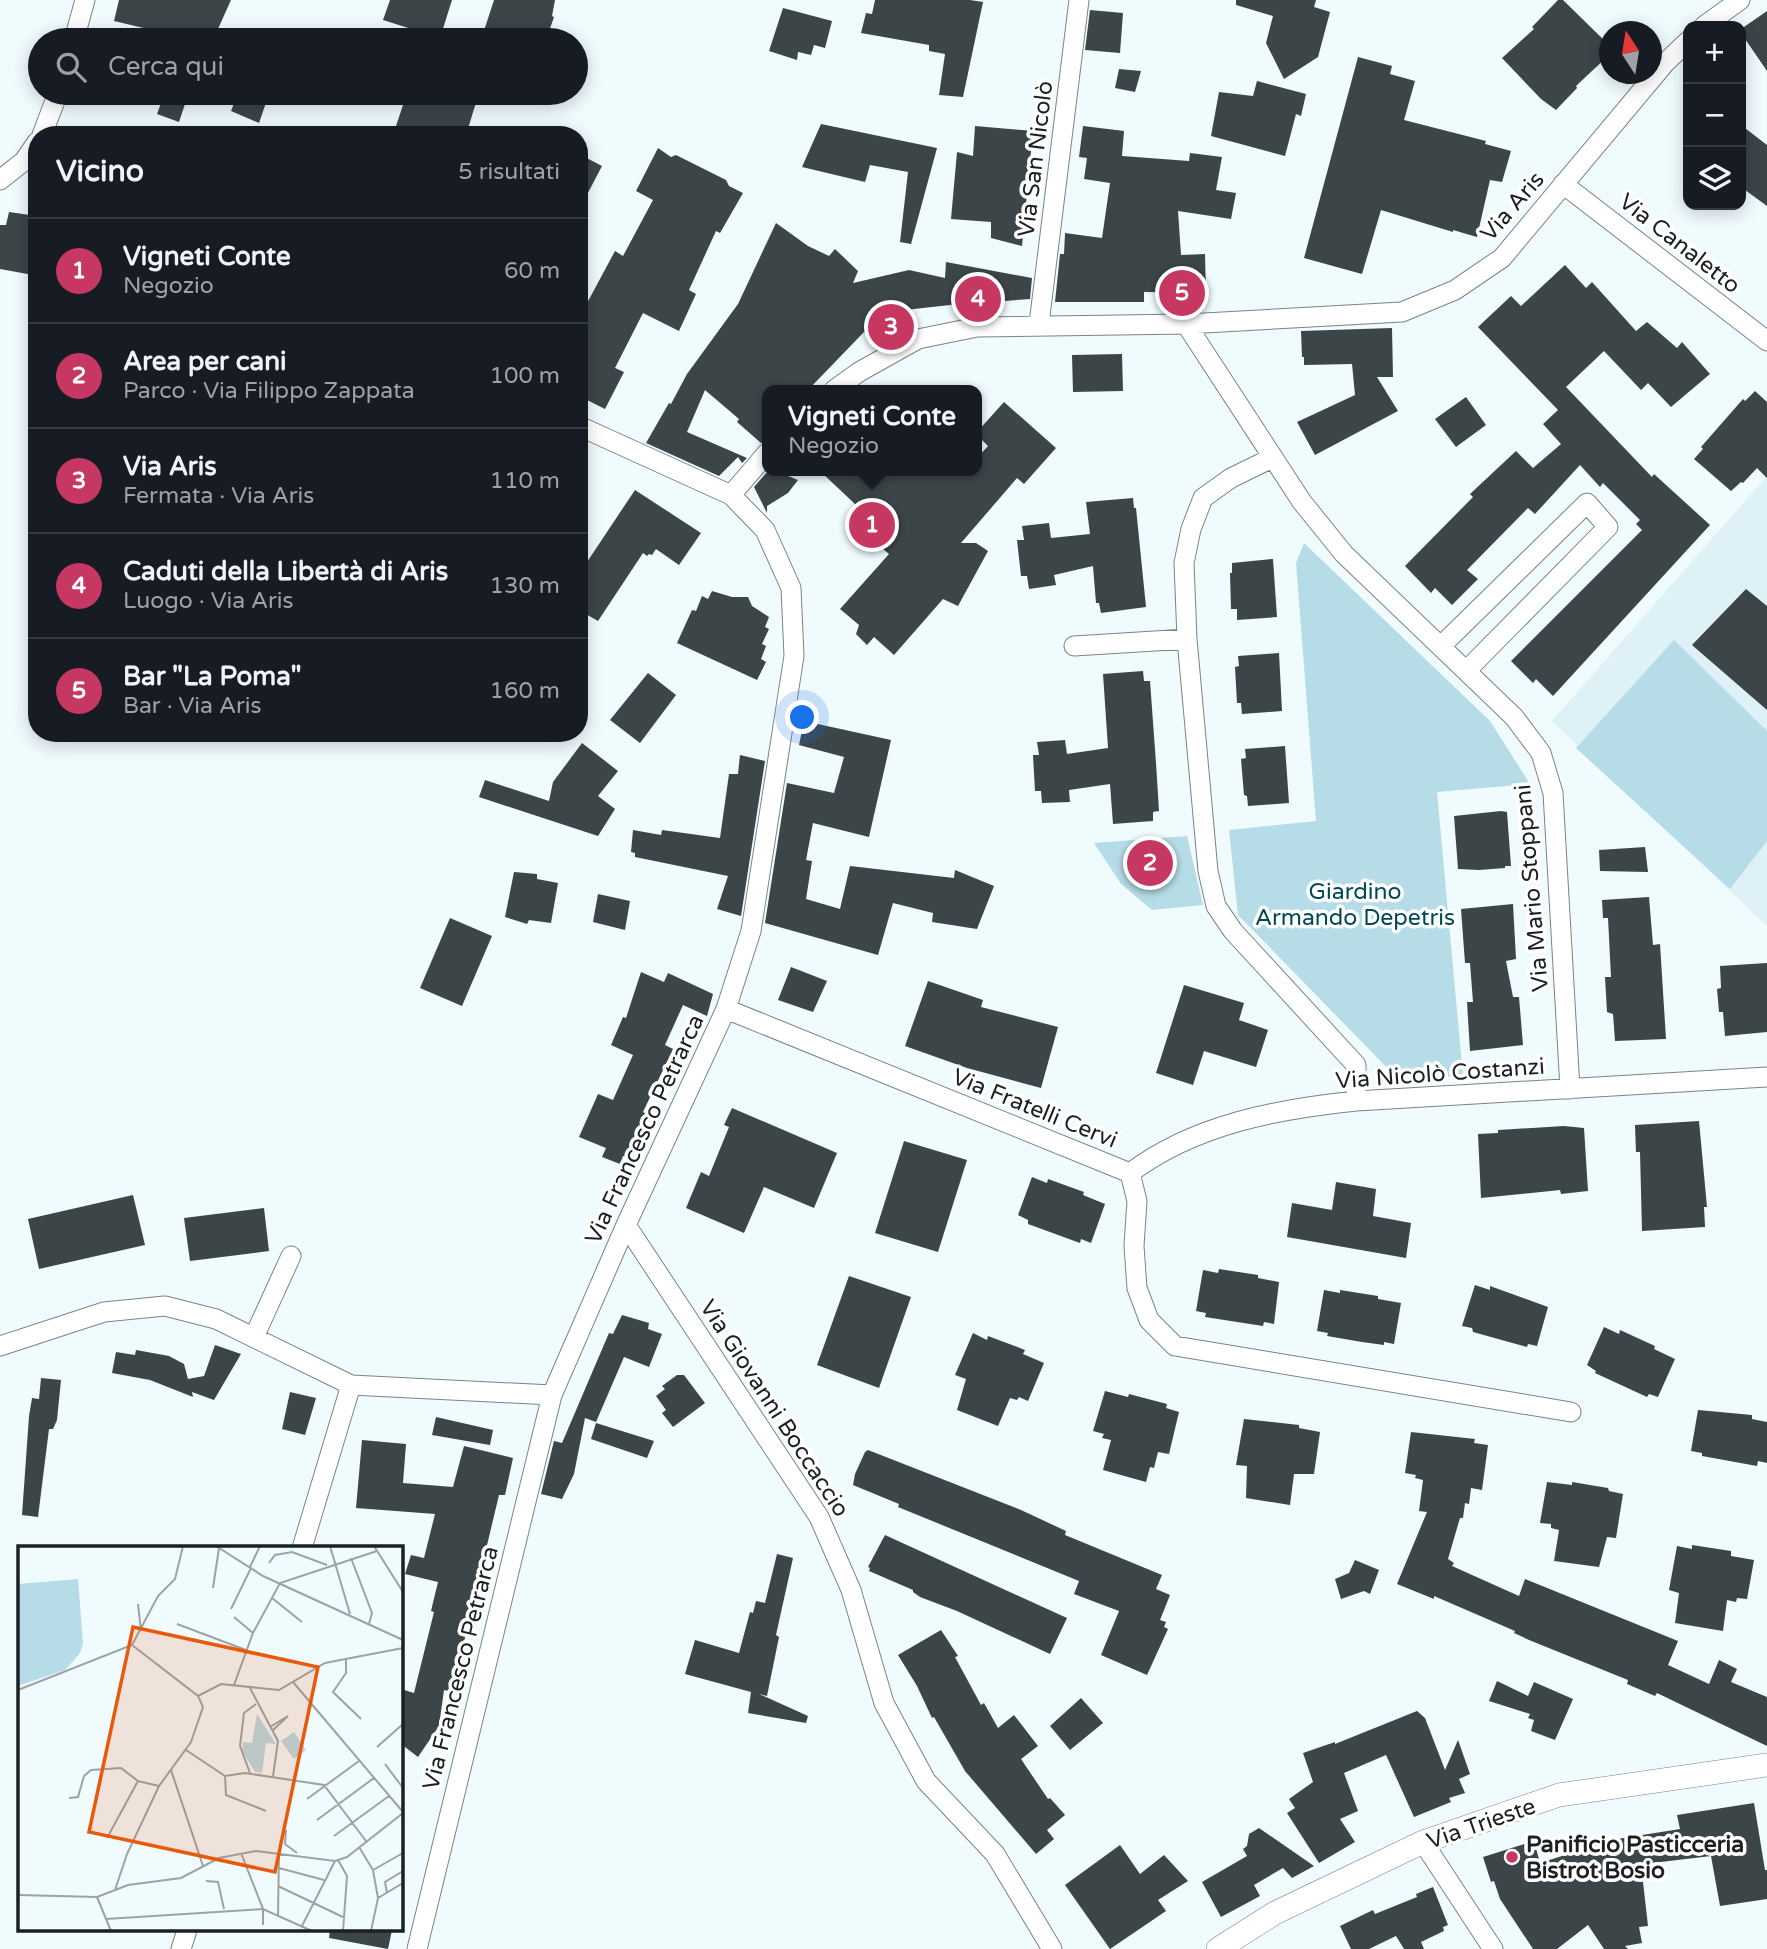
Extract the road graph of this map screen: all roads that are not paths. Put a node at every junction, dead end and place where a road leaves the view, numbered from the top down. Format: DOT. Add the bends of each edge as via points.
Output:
graph roads {
  1 [pos="68,0"];
  2 [pos="1079,0"];
  3 [pos="1740,0"];
  4 [pos="83,9"];
  5 [pos="1711,21"];
  6 [pos="77,28"];
  7 [pos="1683,46"];
  8 [pos="53,105"];
  9 [pos="45,126"];
  10 [pos="28,166"];
  11 [pos="0,180"];
  12 [pos="1563,184"];
  13 [pos="1039,324"];
  14 [pos="1186,324"];
  15 [pos="1767,341"];
  16 [pos="841,385"];
  17 [pos="588,430"];
  18 [pos="1272,458"];
  19 [pos="762,459"];
  20 [pos="731,495"];
  21 [pos="1187,639"];
  22 [pos="1074,646"];
  23 [pos="1441,646"];
  24 [pos="1466,671"];
  25 [pos="726,1009"];
  26 [pos="1767,1077"];
  27 [pos="1570,1089"];
  28 [pos="1356,1101"];
  29 [pos="1130,1173"];
  30 [pos="626,1225"];
  31 [pos="292,1256"];
  32 [pos="254,1337"];
  33 [pos="0,1346"];
  34 [pos="351,1385"];
  35 [pos="552,1395"];
  36 [pos="1571,1412"];
  37 [pos="303,1546"];
  38 [pos="1767,1765"];
  39 [pos="1423,1842"];
  40 [pos="186,1932"];
  41 [pos="1051,1947"];
  42 [pos="181,1949"];
  43 [pos="417,1949"];
  44 [pos="1218,1949"];
  45 [pos="1493,1949"];
  1 -- 4 [label="street"];
  2 -- 13 [label="street, Via San Nicolò"];
  3 -- 5 [label="street"];
  4 -- 6 [label="street"];
  7 -- 12 [label="street, Via Aris"];
  8 -- 9 [label="street"];
  10 -- 11 [label="street"];
  12 -- 14 [label="street, Via Aris" via="1503,258 1455,290 1402,312"];
  12 -- 15 [label="street, Via Canaletto"];
  13 -- 14 [label="street, Via Aris"];
  13 -- 16 [label="street, Via Aris" via="977,327 918,339"];
  14 -- 18 [label="street, Via Mario Stoppani"];
  17 -- 20 [label="street, Via Francesco Petrarca"];
  18 -- 21 [label="street" via="1203,498 1184,563"];
  18 -- 23 [label="street, Via Mario Stoppani" via="1344,554"];
  19 -- 20 [label="street"];
  20 -- 25 [label="street, Via Francesco Petrarca" via="765,530 791,588 794,656 751,931"];
  21 -- 22 [label="street"];
  21 -- 28 [label="street" via="1208,871 1216,906 1233,931 1356,1065"];
  23 -- 24 [label="street, Via Mario Stoppani"];
  23 -- 24 [label="street" via="1587,503 1608,527"];
  24 -- 27 [label="street, Via Mario Stoppani" via="1514,717 1541,753 1553,793"];
  25 -- 29 [label="street, Via Fratelli Cervi"];
  25 -- 30 [label="street, Via Francesco Petrarca"];
  26 -- 27 [label="street, Via Nicolò Costanzi"];
  27 -- 28 [label="street, Via Nicolò Costanzi"];
  28 -- 29 [label="street, Via Nicolò Costanzi" via="1253,1117 1154,1155"];
  29 -- 36 [label="street, Via Fratelli Cervi" via="1137,1200 1133,1246 1137,1289 1149,1320 1175,1346"];
  30 -- 35 [label="street, Via Francesco Petrarca"];
  30 -- 41 [label="street, Via Giovanni Boccaccio" via="819,1517 852,1590 884,1703 926,1781 995,1854"];
  31 -- 32 [label="street"];
  32 -- 33 [label="street" via="216,1319 165,1306 104,1312"];
  32 -- 34 [label="street"];
  34 -- 35 [label="street"];
  34 -- 37 [label="street"];
  35 -- 43 [label="street, Via Francesco Petrarca"];
  38 -- 39 [label="street, Via Trieste" via="1559,1795"];
  39 -- 44 [label="street, Via Trieste" via="1275,1913"];
  39 -- 45 [label="street"];
  40 -- 42 [label="street"];
}
